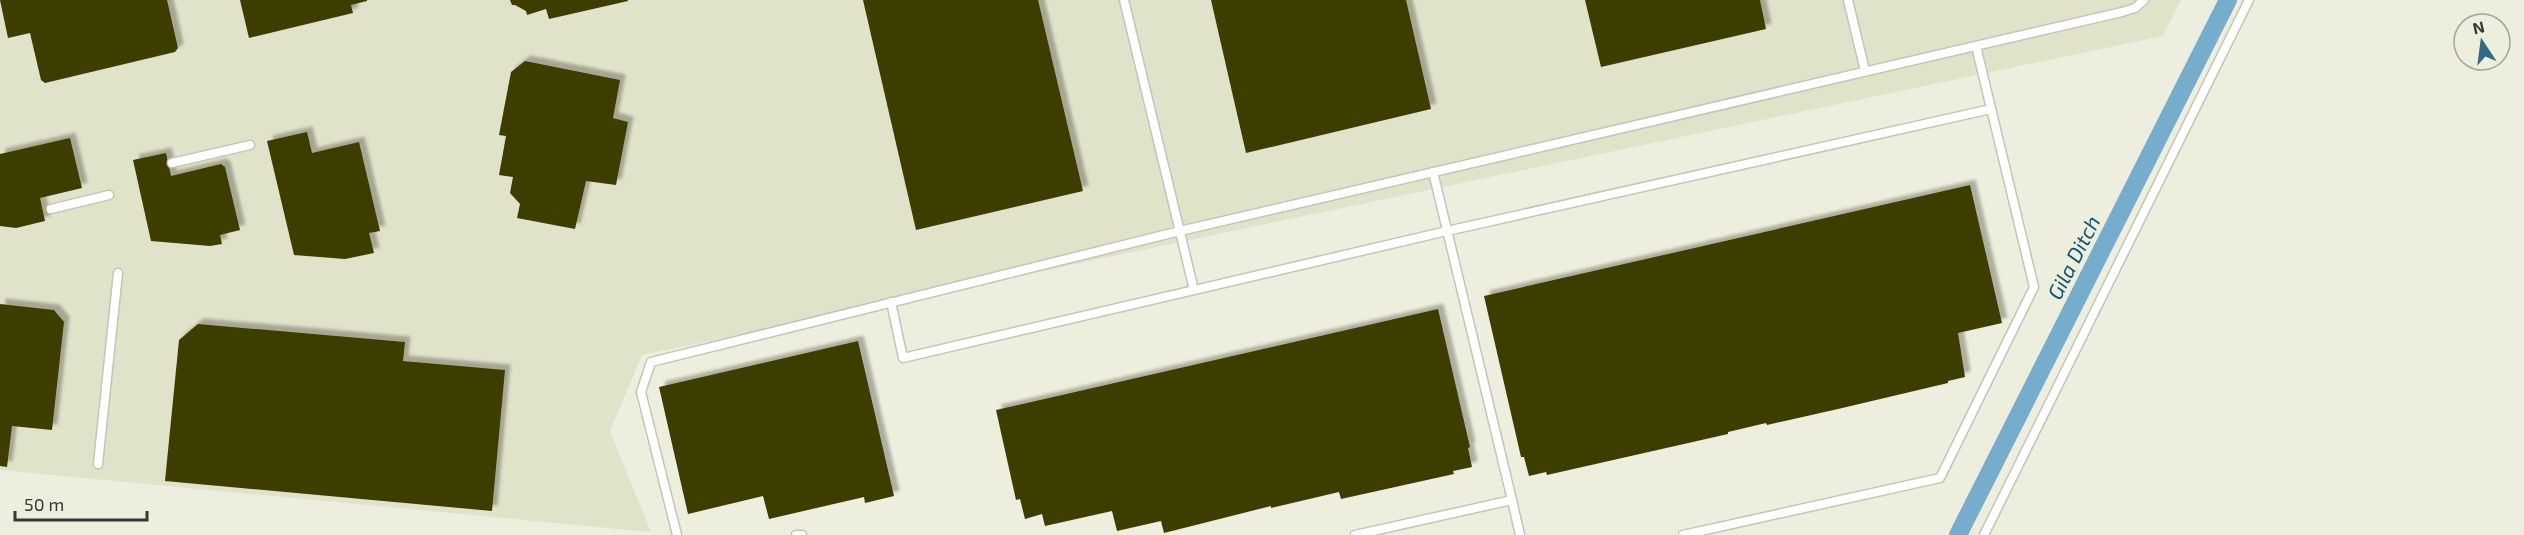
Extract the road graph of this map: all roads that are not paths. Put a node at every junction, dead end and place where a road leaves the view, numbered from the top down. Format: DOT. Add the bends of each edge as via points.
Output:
graph roads {
  1 [pos="1124,0"];
  2 [pos="1848,0"];
  3 [pos="2144,0"];
  4 [pos="2249,0"];
  5 [pos="1976,46"];
  6 [pos="1865,71"];
  7 [pos="1992,109"];
  8 [pos="250,145"];
  9 [pos="172,163"];
  10 [pos="1433,172"];
  11 [pos="109,195"];
  12 [pos="51,209"];
  13 [pos="1180,231"];
  14 [pos="1447,231"];
  15 [pos="118,273"];
  16 [pos="1194,290"];
  17 [pos="891,302"];
  18 [pos="98,464"];
  19 [pos="1512,500"];
  20 [pos="677,535"];
  21 [pos="796,535"];
  22 [pos="801,535"];
  23 [pos="1355,535"];
  24 [pos="1520,535"];
  25 [pos="1683,535"];
  26 [pos="1984,535"];
  1 -- 13 [label="lane"];
  2 -- 6 [label="lane"];
  3 -- 5 [label="lane" via="2122,12"];
  4 -- 26 [label="lane"];
  5 -- 6 [label="lane"];
  5 -- 7 [label="lane"];
  6 -- 10 [label="lane"];
  7 -- 14 [label="lane"];
  7 -- 25 [label="lane" via="2034,287 1941,478"];
  8 -- 9 [label="lane"];
  10 -- 13 [label="lane"];
  10 -- 14 [label="lane"];
  11 -- 12 [label="lane"];
  13 -- 16 [label="lane"];
  13 -- 17 [label="lane"];
  14 -- 16 [label="lane"];
  14 -- 19 [label="lane"];
  15 -- 18 [label="lane"];
  16 -- 17 [label="lane" via="903,358"];
  17 -- 20 [label="lane" via="651,362 641,392"];
  19 -- 23 [label="lane"];
  19 -- 24 [label="lane"];
  21 -- 22 [label="lane"];
}
